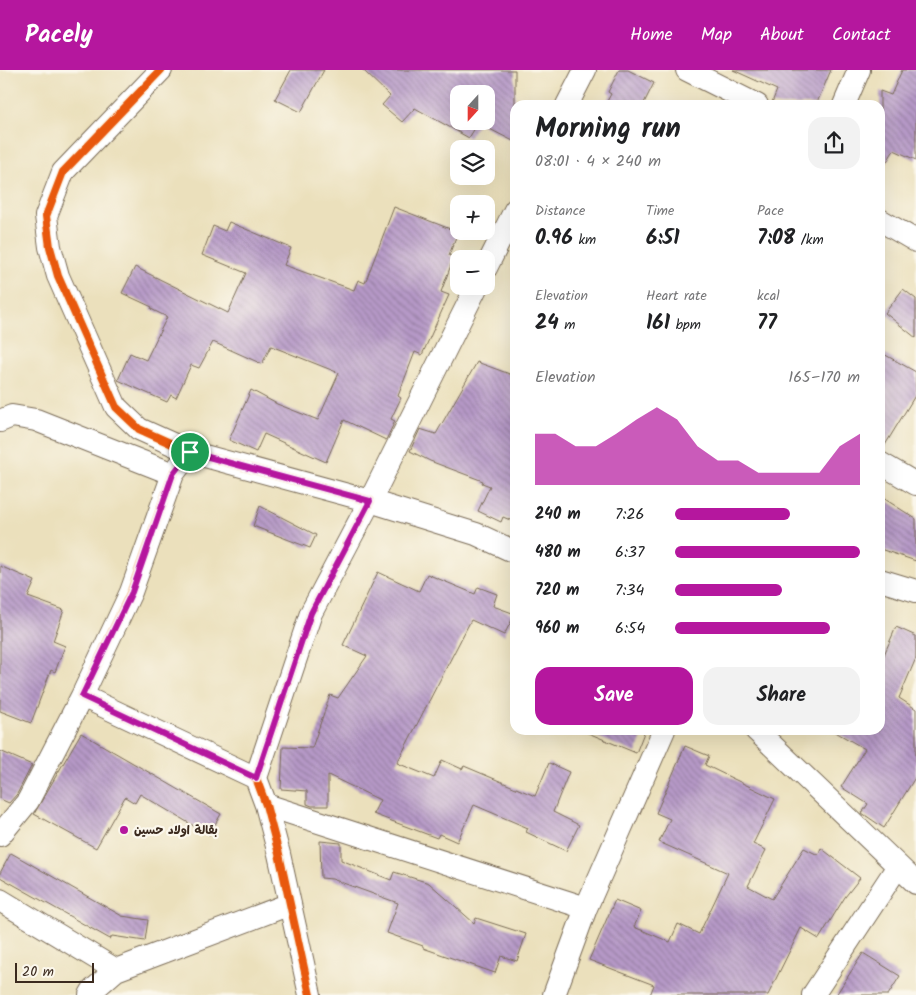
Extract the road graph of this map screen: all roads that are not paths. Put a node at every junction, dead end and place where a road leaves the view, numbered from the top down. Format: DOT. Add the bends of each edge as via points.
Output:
graph roads {
  1 [pos="161,70"];
  2 [pos="585,70"];
  3 [pos="687,70"];
  4 [pos="858,70"];
  5 [pos="570,100"];
  6 [pos="747,100"];
  7 [pos="846,100"];
  8 [pos="510,220"];
  9 [pos="885,223"];
  10 [pos="916,241"];
  11 [pos="495,250"];
  12 [pos="473,295"];
  13 [pos="0,421"];
  14 [pos="190,452"];
  15 [pos="885,466"];
  16 [pos="173,474"];
  17 [pos="916,484"];
  18 [pos="370,501"];
  19 [pos="510,550"];
  20 [pos="885,582"];
  21 [pos="916,591"];
  22 [pos="82,696"];
  23 [pos="662,735"];
  24 [pos="761,735"];
  25 [pos="256,778"];
  26 [pos="266,805"];
  27 [pos="0,835"];
  28 [pos="898,866"];
  29 [pos="916,883"];
  30 [pos="0,900"];
  31 [pos="290,904"];
  32 [pos="586,908"];
  33 [pos="116,970"];
  34 [pos="90,995"];
  35 [pos="310,995"];
  36 [pos="554,995"];
  37 [pos="813,995"];
  1 -- 14 [label="street" via="63,172 46,216 58,276 116,407 139,429"];
  2 -- 5 [label="street"];
  3 -- 6 [label="street"];
  4 -- 7 [label="street"];
  8 -- 11 [label="street"];
  9 -- 10 [label="street"];
  12 -- 18 [label="street"];
  13 -- 16 [label="street" via="12,416 36,420"];
  14 -- 16 [label="street"];
  14 -- 18 [label="street"];
  15 -- 17 [label="street"];
  16 -- 22 [label="street" via="132,592"];
  18 -- 19 [label="street" via="476,534"];
  18 -- 25 [label="street" via="311,613"];
  20 -- 21 [label="street"];
  22 -- 25 [label="street"];
  22 -- 27 [label="street" via="28,802"];
  23 -- 32 [label="street"];
  24 -- 28 [label="street"];
  25 -- 26 [label="street"];
  26 -- 31 [label="street"];
  26 -- 32 [label="street"];
  28 -- 29 [label="street"];
  28 -- 37 [label="street"];
  30 -- 33 [label="street"];
  31 -- 33 [label="street"];
  31 -- 35 [label="street"];
  32 -- 36 [label="street"];
  33 -- 34 [label="street"];
}
